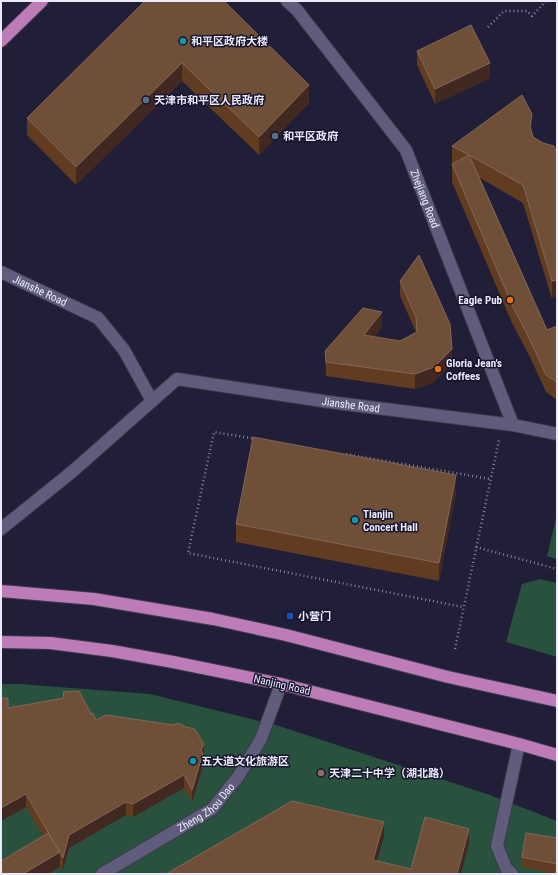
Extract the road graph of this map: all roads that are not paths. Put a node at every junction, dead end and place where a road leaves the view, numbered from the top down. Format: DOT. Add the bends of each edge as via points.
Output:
graph roads {
  1 [pos="42,1"];
  2 [pos="287,1"];
  3 [pos="1,41"];
  4 [pos="1,272"];
  5 [pos="152,401"];
  6 [pos="508,424"];
  7 [pos="557,434"];
  8 [pos="1,530"];
  9 [pos="1,591"];
  10 [pos="1,642"];
  11 [pos="281,684"];
  12 [pos="557,701"];
  13 [pos="519,744"];
  14 [pos="557,755"];
  15 [pos="102,874"];
  16 [pos="512,874"];
  1 -- 3 [label="main road"];
  2 -- 6 [label="street, Zhejiang Road" via="297,10 406,150"];
  4 -- 5 [label="street, Jianshe Road" via="98,318 124,350"];
  5 -- 6 [label="street, Jianshe Road" via="177,378 329,402"];
  5 -- 8 [label="street, Jianshe Road"];
  6 -- 7 [label="street, Jianshe Road"];
  9 -- 12 [label="main road" via="94,599 213,619 286,634 448,677"];
  10 -- 11 [label="main road, Nanjing Road" via="50,643 112,651"];
  11 -- 13 [label="main road, Nanjing Road"];
  11 -- 15 [label="street, Zheng Zhou Dao" via="261,739 238,777 212,809"];
  13 -- 14 [label="main road, Nanjing Road"];
  13 -- 16 [label="street" via="497,846 506,868"];
}
